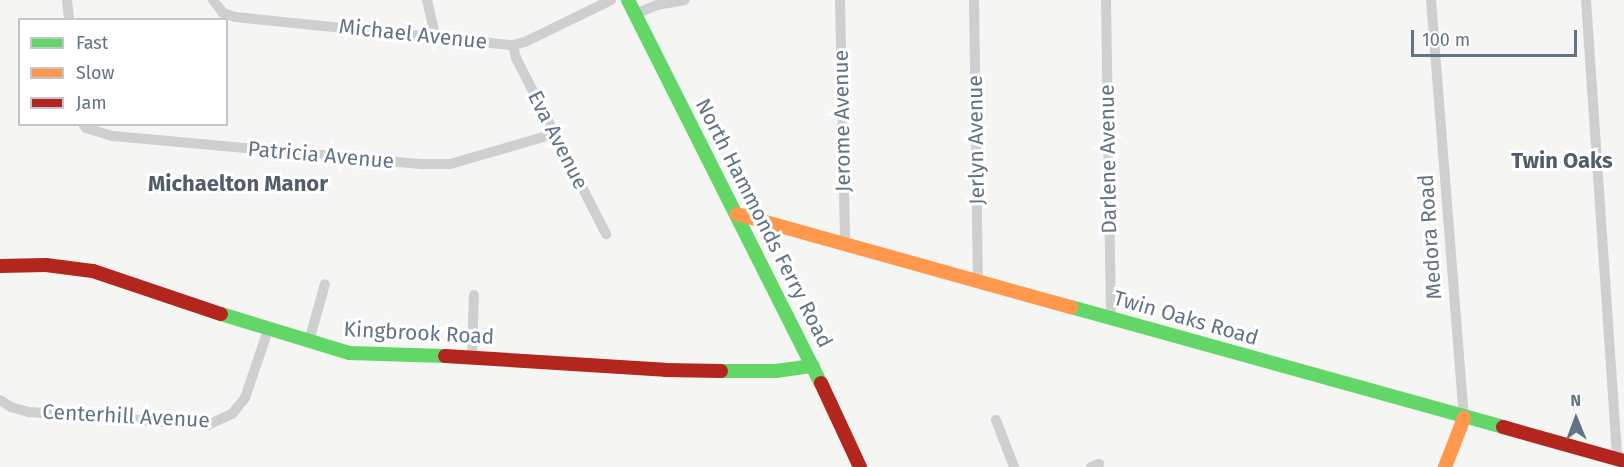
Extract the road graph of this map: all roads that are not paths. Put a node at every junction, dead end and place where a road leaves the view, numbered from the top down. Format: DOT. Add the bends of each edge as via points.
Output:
graph roads {
  1 [pos="67,0"];
  2 [pos="213,0"];
  3 [pos="427,0"];
  4 [pos="611,0"];
  5 [pos="628,0"];
  6 [pos="685,0"];
  7 [pos="840,0"];
  8 [pos="974,0"];
  9 [pos="1106,0"];
  10 [pos="1431,0"];
  11 [pos="1586,0"];
  12 [pos="635,14"];
  13 [pos="69,18"];
  14 [pos="435,35"];
  15 [pos="513,45"];
  16 [pos="84,126"];
  17 [pos="554,134"];
  18 [pos="737,214"];
  19 [pos="606,234"];
  20 [pos="845,242"];
  21 [pos="0,266"];
  22 [pos="978,280"];
  23 [pos="325,284"];
  24 [pos="474,295"];
  25 [pos="1111,318"];
  26 [pos="268,330"];
  27 [pos="309,340"];
  28 [pos="472,357"];
  29 [pos="813,366"];
  30 [pos="0,400"];
  31 [pos="1464,418"];
  32 [pos="996,420"];
  33 [pos="1620,460"];
  34 [pos="860,467"];
  35 [pos="1014,467"];
  36 [pos="1445,467"];
  1 -- 13 [label="street"];
  2 -- 14 [label="street, Michael Avenue" via="223,13 235,17"];
  3 -- 14 [label="street"];
  4 -- 15 [label="street, Michael Avenue"];
  5 -- 12 [label="street, North Hammonds Ferry Road"];
  6 -- 12 [label="street"];
  7 -- 20 [label="street, Jerome Avenue"];
  8 -- 22 [label="street, Jerlyn Avenue"];
  9 -- 25 [label="street, Darlene Avenue"];
  10 -- 31 [label="street, Medora Road"];
  11 -- 33 [label="street"];
  12 -- 18 [label="street, North Hammonds Ferry Road"];
  14 -- 15 [label="street, Michael Avenue"];
  15 -- 17 [label="street, Eva Avenue"];
  16 -- 17 [label="street, Patricia Avenue" via="112,136 423,164 450,164"];
  17 -- 19 [label="street, Eva Avenue"];
  18 -- 20 [label="street, Twin Oaks Road"];
  18 -- 29 [label="street, North Hammonds Ferry Road"];
  20 -- 22 [label="street, Twin Oaks Road"];
  21 -- 26 [label="street, Kingbrook Road" via="46,265 93,271"];
  22 -- 25 [label="street, Twin Oaks Road"];
  23 -- 27 [label="street"];
  24 -- 28 [label="street"];
  25 -- 31 [label="street, Twin Oaks Road"];
  26 -- 27 [label="street, Kingbrook Road"];
  26 -- 30 [label="street, Centerhill Avenue" via="245,398 232,414 208,425 29,412"];
  27 -- 28 [label="street, Kingbrook Road" via="349,353"];
  28 -- 29 [label="street, Kingbrook Road" via="665,370 776,371"];
  29 -- 34 [label="street, North Hammonds Ferry Road"];
  31 -- 33 [label="street, Twin Oaks Road"];
  31 -- 36 [label="street, Medora Road"];
  32 -- 35 [label="street"];
}
